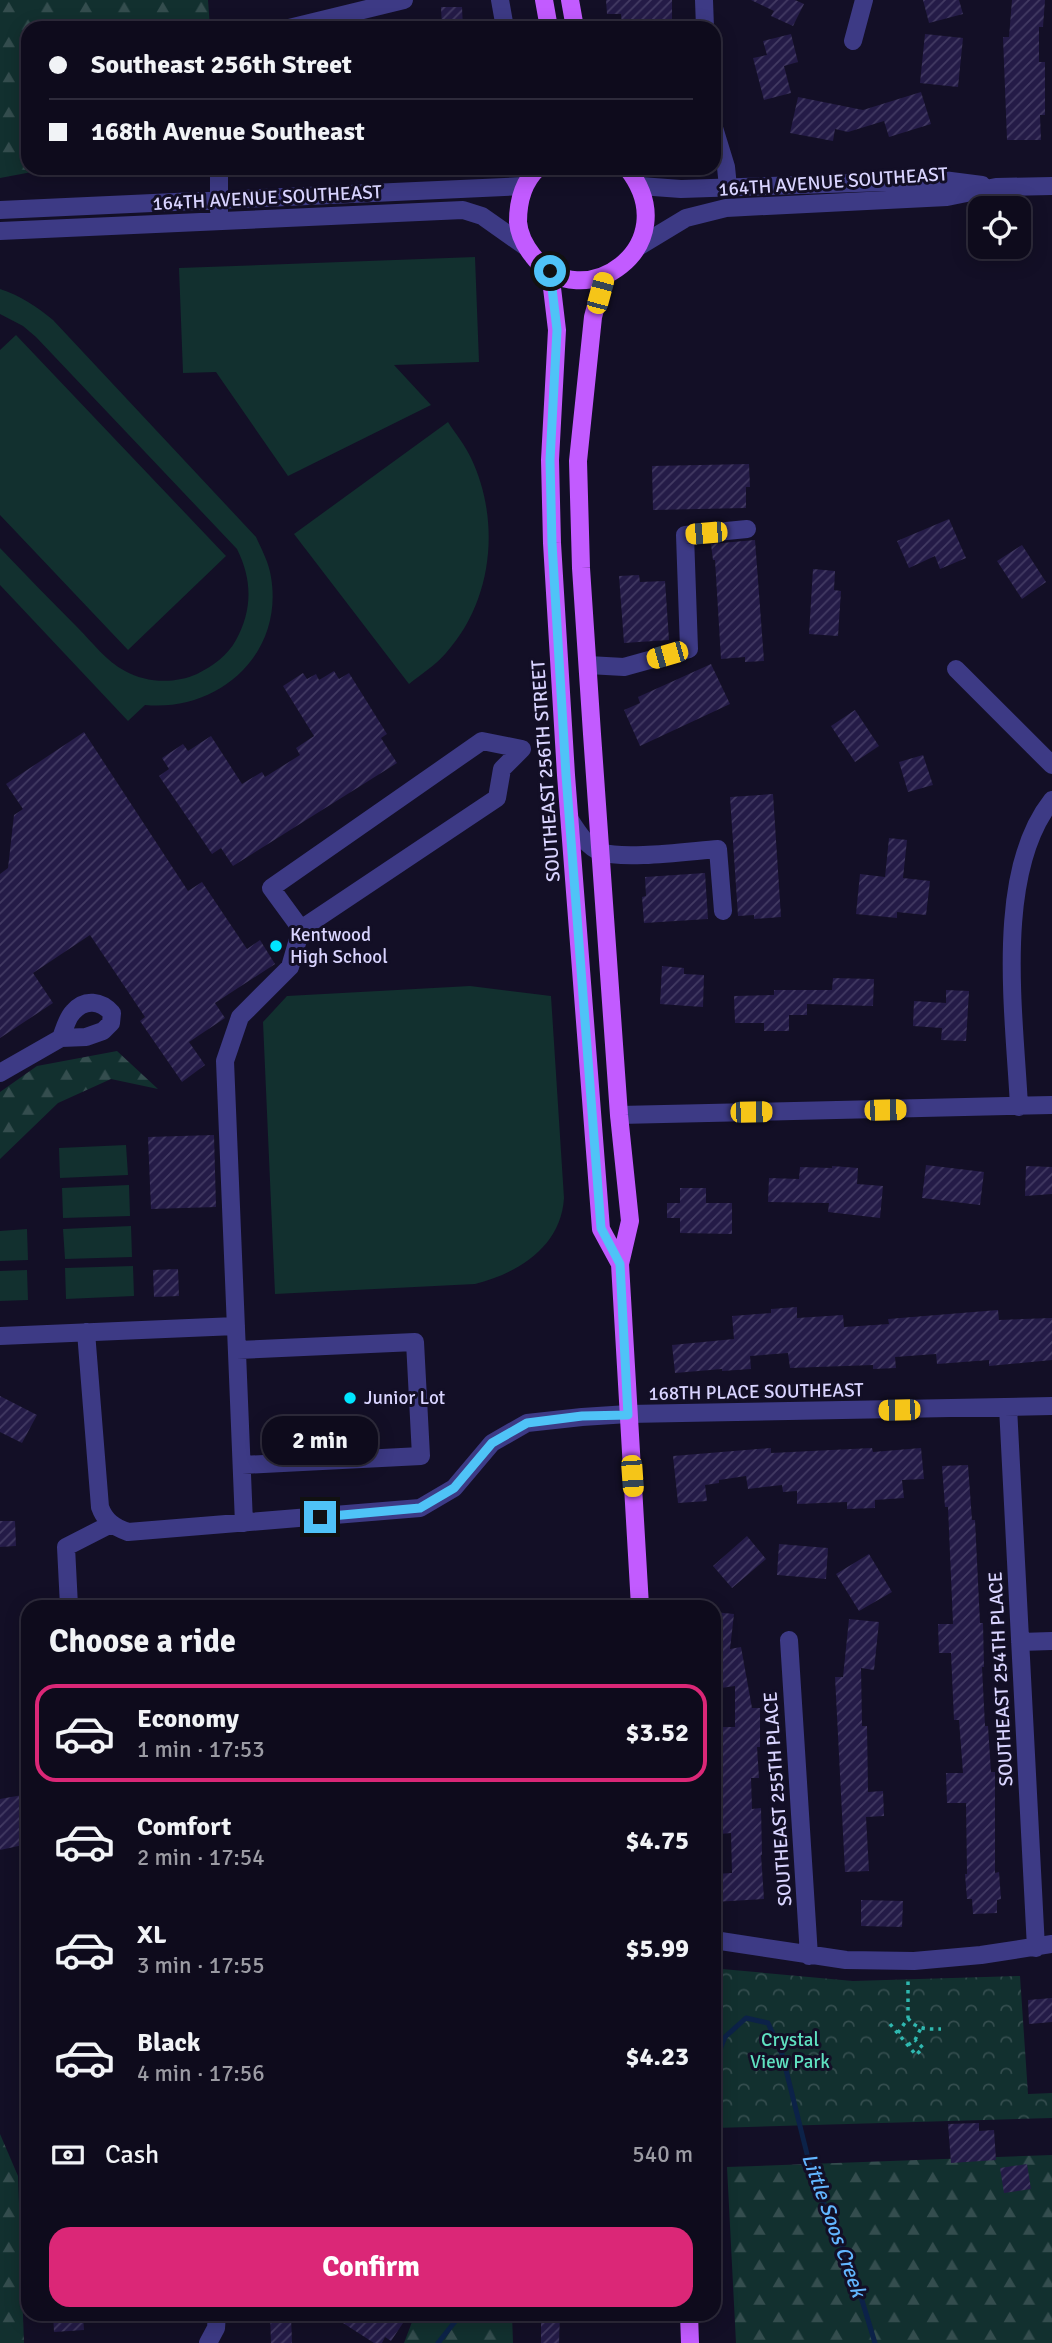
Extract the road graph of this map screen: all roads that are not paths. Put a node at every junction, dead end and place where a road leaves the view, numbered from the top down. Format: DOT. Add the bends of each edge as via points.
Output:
graph roads {
  1 [pos="404,0"];
  2 [pos="500,0"];
  3 [pos="544,0"];
  4 [pos="570,0"];
  5 [pos="704,0"];
  6 [pos="864,0"];
  7 [pos="318,21"];
  8 [pos="504,21"];
  9 [pos="548,21"];
  10 [pos="574,21"];
  11 [pos="705,21"];
  12 [pos="853,41"];
  13 [pos="721,151"];
  14 [pos="219,175"];
  15 [pos="533,175"];
  16 [pos="631,175"];
  17 [pos="524,186"];
  18 [pos="640,186"];
  19 [pos="1052,186"];
  20 [pos="728,187"];
  21 [pos="996,187"];
  22 [pos="219,201"];
  23 [pos="0,210"];
  24 [pos="219,221"];
  25 [pos="0,231"];
  26 [pos="526,247"];
  27 [pos="638,247"];
  28 [pos="550,271"];
  29 [pos="604,276"];
  30 [pos="747,529"];
  31 [pos="557,637"];
  32 [pos="588,665"];
  33 [pos="956,669"];
  34 [pos="1052,765"];
  35 [pos="1052,800"];
  36 [pos="570,820"];
  37 [pos="600,852"];
  38 [pos="723,911"];
  39 [pos="301,929"];
  40 [pos="61,1038"];
  41 [pos="0,1073"];
  42 [pos="1052,1105"];
  43 [pos="1019,1107"];
  44 [pos="619,1115"];
  45 [pos="620,1264"];
  46 [pos="236,1326"];
  47 [pos="86,1332"];
  48 [pos="0,1336"];
  49 [pos="237,1350"];
  50 [pos="1052,1406"];
  51 [pos="1009,1408"];
  52 [pos="628,1415"];
  53 [pos="242,1465"];
  54 [pos="244,1523"];
  55 [pos="111,1524"];
  56 [pos="69,1600"];
  57 [pos="640,1600"];
  58 [pos="789,1640"];
  59 [pos="1052,1641"];
  60 [pos="1020,1642"];
  61 [pos="721,1941"];
  62 [pos="1044,1946"];
  63 [pos="809,1956"];
  64 [pos="216,2321"];
  65 [pos="689,2321"];
  66 [pos="208,2343"];
  67 [pos="690,2343"];
  1 -- 7 [label="street"];
  2 -- 8 [label="street"];
  3 -- 9 [label="main road"];
  4 -- 10 [label="main road"];
  5 -- 11 [label="street"];
  6 -- 12 [label="street"];
  13 -- 20 [label="street"];
  14 -- 22 [label="street"];
  15 -- 17 [label="main road"];
  16 -- 18 [label="main road"];
  17 -- 22 [label="street, 164TH AVENUE SOUTHEAST"];
  17 -- 26 [label="main road" via="518,206"];
  18 -- 20 [label="street, 164TH AVENUE SOUTHEAST"];
  18 -- 27 [label="main road" via="646,227"];
  19 -- 21 [label="street, 164TH AVENUE SOUTHEAST"];
  20 -- 21 [label="street, 164TH AVENUE SOUTHEAST" via="943,180"];
  21 -- 27 [label="street, 164TH AVENUE SOUTHEAST" via="947,197 726,208 686,218"];
  22 -- 23 [label="street, 164TH AVENUE SOUTHEAST"];
  22 -- 24 [label="street"];
  24 -- 25 [label="street, 164TH AVENUE SOUTHEAST"];
  24 -- 26 [label="street, 164TH AVENUE SOUTHEAST" via="463,210 482,216"];
  26 -- 28 [label="main road"];
  27 -- 29 [label="main road" via="624,264"];
  28 -- 29 [label="main road" via="577,279"];
  28 -- 31 [label="main road, SOUTHEAST 256TH STREET" via="557,330 550,460"];
  29 -- 32 [label="main road, SOUTHEAST 256TH STREET" via="591,329 578,461"];
  30 -- 32 [label="street" via="685,535 689,649 624,667"];
  31 -- 32 [label="main road" via="576,659"];
  31 -- 36 [label="main road, SOUTHEAST 256TH STREET"];
  32 -- 37 [label="main road, SOUTHEAST 256TH STREET"];
  33 -- 34 [label="street"];
  35 -- 43 [label="street" via="1027,852 1015,908 1011,946"];
  36 -- 37 [label="street"];
  36 -- 45 [label="main road, SOUTHEAST 256TH STREET" via="601,1228"];
  37 -- 38 [label="street" via="632,855 718,849"];
  37 -- 44 [label="main road, SOUTHEAST 256TH STREET"];
  39 -- 39 [label="street" via="497,798 502,769 522,749 482,741 271,888"];
  39 -- 46 [label="street" via="290,967 240,1017 225,1060"];
  40 -- 41 [label="street"];
  42 -- 43 [label="street"];
  43 -- 44 [label="street"];
  44 -- 45 [label="main road, SOUTHEAST 256TH STREET" via="630,1221"];
  45 -- 52 [label="main road, SOUTHEAST 256TH STREET"];
  46 -- 47 [label="street"];
  46 -- 49 [label="street"];
  47 -- 48 [label="street"];
  47 -- 55 [label="street" via="100,1507"];
  49 -- 53 [label="street"];
  49 -- 53 [label="street" via="415,1342 421,1457"];
  50 -- 51 [label="street, 168TH PLACE SOUTHEAST"];
  51 -- 52 [label="street, 168TH PLACE SOUTHEAST"];
  51 -- 60 [label="street, SOUTHEAST 254TH PLACE"];
  52 -- 54 [label="street, 168TH PLACE SOUTHEAST" via="527,1423 492,1443 454,1488 420,1508"];
  52 -- 57 [label="main road, SOUTHEAST 256TH STREET"];
  53 -- 54 [label="street"];
  54 -- 55 [label="street, 168TH PLACE SOUTHEAST" via="128,1532"];
  55 -- 56 [label="street" via="66,1547"];
  58 -- 63 [label="street, SOUTHEAST 255TH PLACE"];
  59 -- 60 [label="street"];
  60 -- 62 [label="street, SOUTHEAST 254TH PLACE"];
  61 -- 63 [label="street"];
  62 -- 63 [label="street" via="908,1961"];
  64 -- 66 [label="street"];
  65 -- 67 [label="main road"];
}
